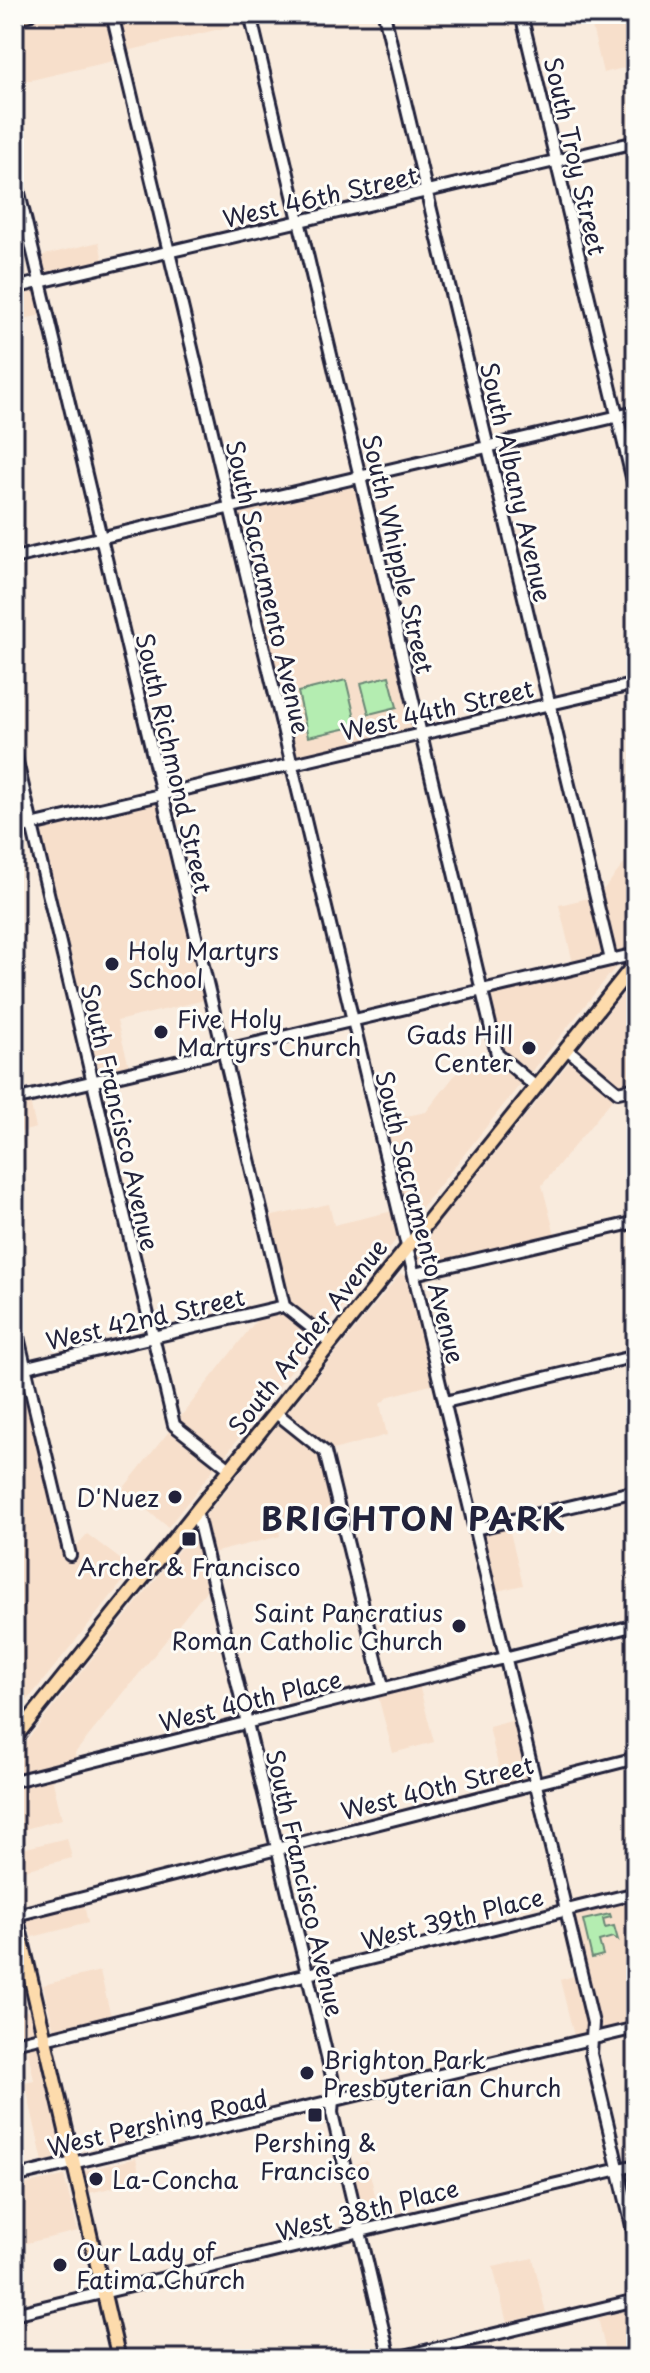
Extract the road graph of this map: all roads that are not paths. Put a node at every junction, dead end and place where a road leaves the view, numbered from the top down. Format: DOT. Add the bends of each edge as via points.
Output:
graph roads {
  1 [pos="29,14"];
  2 [pos="112,14"];
  3 [pos="250,14"];
  4 [pos="384,14"];
  5 [pos="521,14"];
  6 [pos="14,17"];
  7 [pos="636,142"];
  8 [pos="557,161"];
  9 [pos="14,172"];
  10 [pos="426,191"];
  11 [pos="299,221"];
  12 [pos="169,251"];
  13 [pos="40,282"];
  14 [pos="14,288"];
  15 [pos="636,412"];
  16 [pos="618,416"];
  17 [pos="488,446"];
  18 [pos="360,476"];
  19 [pos="636,494"];
  20 [pos="230,507"];
  21 [pos="101,537"];
  22 [pos="14,558"];
  23 [pos="636,684"];
  24 [pos="549,704"];
  25 [pos="421,734"];
  26 [pos="14,749"];
  27 [pos="290,764"];
  28 [pos="162,794"];
  29 [pos="32,825"];
  30 [pos="14,829"];
  31 [pos="636,954"];
  32 [pos="611,960"];
  33 [pos="636,962"];
  34 [pos="482,990"];
  35 [pos="352,1021"];
  36 [pos="567,1049"];
  37 [pos="223,1051"];
  38 [pos="92,1081"];
  39 [pos="536,1087"];
  40 [pos="636,1088"];
  41 [pos="14,1100"];
  42 [pos="636,1222"];
  43 [pos="408,1245"];
  44 [pos="414,1274"];
  45 [pos="284,1306"];
  46 [pos="14,1320"];
  47 [pos="152,1337"];
  48 [pos="331,1343"];
  49 [pos="636,1356"];
  50 [pos="20,1368"];
  51 [pos="445,1402"];
  52 [pos="275,1412"];
  53 [pos="230,1469"];
  54 [pos="636,1491"];
  55 [pos="196,1511"];
  56 [pos="475,1529"];
  57 [pos="70,1555"];
  58 [pos="636,1625"];
  59 [pos="506,1656"];
  60 [pos="383,1687"];
  61 [pos="247,1722"];
  62 [pos="14,1739"];
  63 [pos="636,1758"];
  64 [pos="14,1781"];
  65 [pos="536,1782"];
  66 [pos="277,1848"];
  67 [pos="636,1893"];
  68 [pos="15,1910"];
  69 [pos="566,1910"];
  70 [pos="307,1974"];
  71 [pos="636,2028"];
  72 [pos="44,2038"];
  73 [pos="593,2039"];
  74 [pos="14,2043"];
  75 [pos="333,2101"];
  76 [pos="73,2163"];
  77 [pos="636,2165"];
  78 [pos="618,2169"];
  79 [pos="14,2177"];
  80 [pos="360,2231"];
  81 [pos="636,2243"];
  82 [pos="103,2293"];
  83 [pos="636,2300"];
  84 [pos="14,2314"];
  85 [pos="119,2359"];
  86 [pos="391,2359"];
  1 -- 6 [label="main road"];
  2 -- 12 [label="street, South Sacramento Avenue"];
  3 -- 11 [label="street, South Whipple Street"];
  4 -- 10 [label="street, South Albany Avenue"];
  5 -- 8 [label="street, South Troy Street"];
  7 -- 8 [label="street, West 46th Street"];
  8 -- 10 [label="street, West 46th Street"];
  8 -- 16 [label="street, South Troy Street"];
  9 -- 13 [label="street, South Richmond Street"];
  10 -- 11 [label="street, West 46th Street"];
  10 -- 17 [label="street, South Albany Avenue"];
  11 -- 12 [label="street, West 46th Street"];
  11 -- 18 [label="street, South Whipple Street"];
  12 -- 13 [label="street, West 46th Street"];
  12 -- 20 [label="street, South Sacramento Avenue"];
  13 -- 14 [label="street, West 46th Street"];
  13 -- 21 [label="street, South Richmond Street"];
  15 -- 16 [label="street"];
  16 -- 17 [label="street"];
  16 -- 19 [label="street, South Troy Street"];
  17 -- 18 [label="street"];
  17 -- 24 [label="street, South Albany Avenue"];
  18 -- 20 [label="street"];
  18 -- 25 [label="street, South Whipple Street"];
  20 -- 21 [label="street"];
  20 -- 27 [label="street, South Sacramento Avenue"];
  21 -- 22 [label="street"];
  21 -- 28 [label="street, South Richmond Street"];
  23 -- 24 [label="street, West 44th Street"];
  24 -- 25 [label="street, West 44th Street"];
  24 -- 32 [label="street, South Albany Avenue"];
  25 -- 27 [label="street, West 44th Street"];
  25 -- 34 [label="street, South Whipple Street"];
  26 -- 29 [label="street, South Francisco Avenue"];
  27 -- 28 [label="street, West 44th Street"];
  27 -- 35 [label="street, South Sacramento Avenue"];
  28 -- 29 [label="street, West 44th Street"];
  28 -- 37 [label="street, South Richmond Street"];
  29 -- 30 [label="street, West 44th Street"];
  29 -- 38 [label="street, South Francisco Avenue"];
  31 -- 32 [label="street"];
  32 -- 34 [label="street"];
  33 -- 36 [label="main road, South Archer Avenue"];
  34 -- 35 [label="street"];
  34 -- 39 [label="street, South Whipple Street" via="497,1054"];
  35 -- 37 [label="street"];
  35 -- 43 [label="street, South Sacramento Avenue"];
  36 -- 39 [label="main road, South Archer Avenue"];
  36 -- 40 [label="street" via="618,1092"];
  37 -- 38 [label="street"];
  37 -- 45 [label="street, South Richmond Street"];
  38 -- 41 [label="street"];
  38 -- 47 [label="street, South Francisco Avenue"];
  39 -- 43 [label="main road, South Archer Avenue"];
  42 -- 44 [label="street"];
  43 -- 44 [label="street, South Sacramento Avenue"];
  43 -- 48 [label="main road, South Archer Avenue"];
  44 -- 51 [label="street, South Sacramento Avenue"];
  45 -- 47 [label="street, West 42nd Street"];
  45 -- 48 [label="street"];
  46 -- 50 [label="street"];
  47 -- 50 [label="street, West 42nd Street"];
  47 -- 53 [label="street, South Francisco Avenue" via="174,1425"];
  48 -- 52 [label="main road, South Archer Avenue"];
  49 -- 51 [label="street"];
  50 -- 57 [label="street"];
  51 -- 56 [label="street, South Sacramento Avenue"];
  52 -- 53 [label="main road, South Archer Avenue"];
  52 -- 60 [label="street" via="325,1452"];
  53 -- 55 [label="main road, South Archer Avenue"];
  54 -- 56 [label="street"];
  55 -- 61 [label="street, South Francisco Avenue"];
  55 -- 62 [label="main road, South Archer Avenue"];
  56 -- 59 [label="street, South Sacramento Avenue"];
  58 -- 59 [label="street, West 40th Place"];
  59 -- 60 [label="street, West 40th Place"];
  59 -- 65 [label="street, South Sacramento Avenue"];
  60 -- 61 [label="street, West 40th Place"];
  61 -- 64 [label="street, West 40th Place"];
  61 -- 66 [label="street, South Francisco Avenue"];
  63 -- 65 [label="street, West 40th Street"];
  65 -- 66 [label="street, West 40th Street"];
  65 -- 69 [label="street, South Sacramento Avenue"];
  66 -- 68 [label="street, West 40th Street"];
  66 -- 70 [label="street, South Francisco Avenue"];
  67 -- 69 [label="street, West 39th Place"];
  68 -- 72 [label="main road"];
  69 -- 70 [label="street, West 39th Place"];
  69 -- 73 [label="street, South Sacramento Avenue"];
  70 -- 72 [label="street, West 39th Place"];
  70 -- 75 [label="street, South Francisco Avenue" via="334,2085"];
  71 -- 73 [label="street, West Pershing Road"];
  72 -- 74 [label="street, West 39th Place"];
  72 -- 76 [label="main road"];
  73 -- 75 [label="street, West Pershing Road"];
  73 -- 78 [label="street, South Sacramento Avenue" via="591,2054"];
  75 -- 76 [label="street, West Pershing Road"];
  75 -- 80 [label="street, South Francisco Avenue"];
  76 -- 79 [label="street, West Pershing Road"];
  76 -- 82 [label="main road"];
  77 -- 78 [label="street, West 38th Place"];
  78 -- 80 [label="street, West 38th Place"];
  78 -- 81 [label="street, South Sacramento Avenue"];
  80 -- 82 [label="street, West 38th Place"];
  80 -- 86 [label="street, South Francisco Avenue"];
  82 -- 84 [label="street, West 38th Place"];
  82 -- 85 [label="main road"];
  83 -- 86 [label="street"];
}
